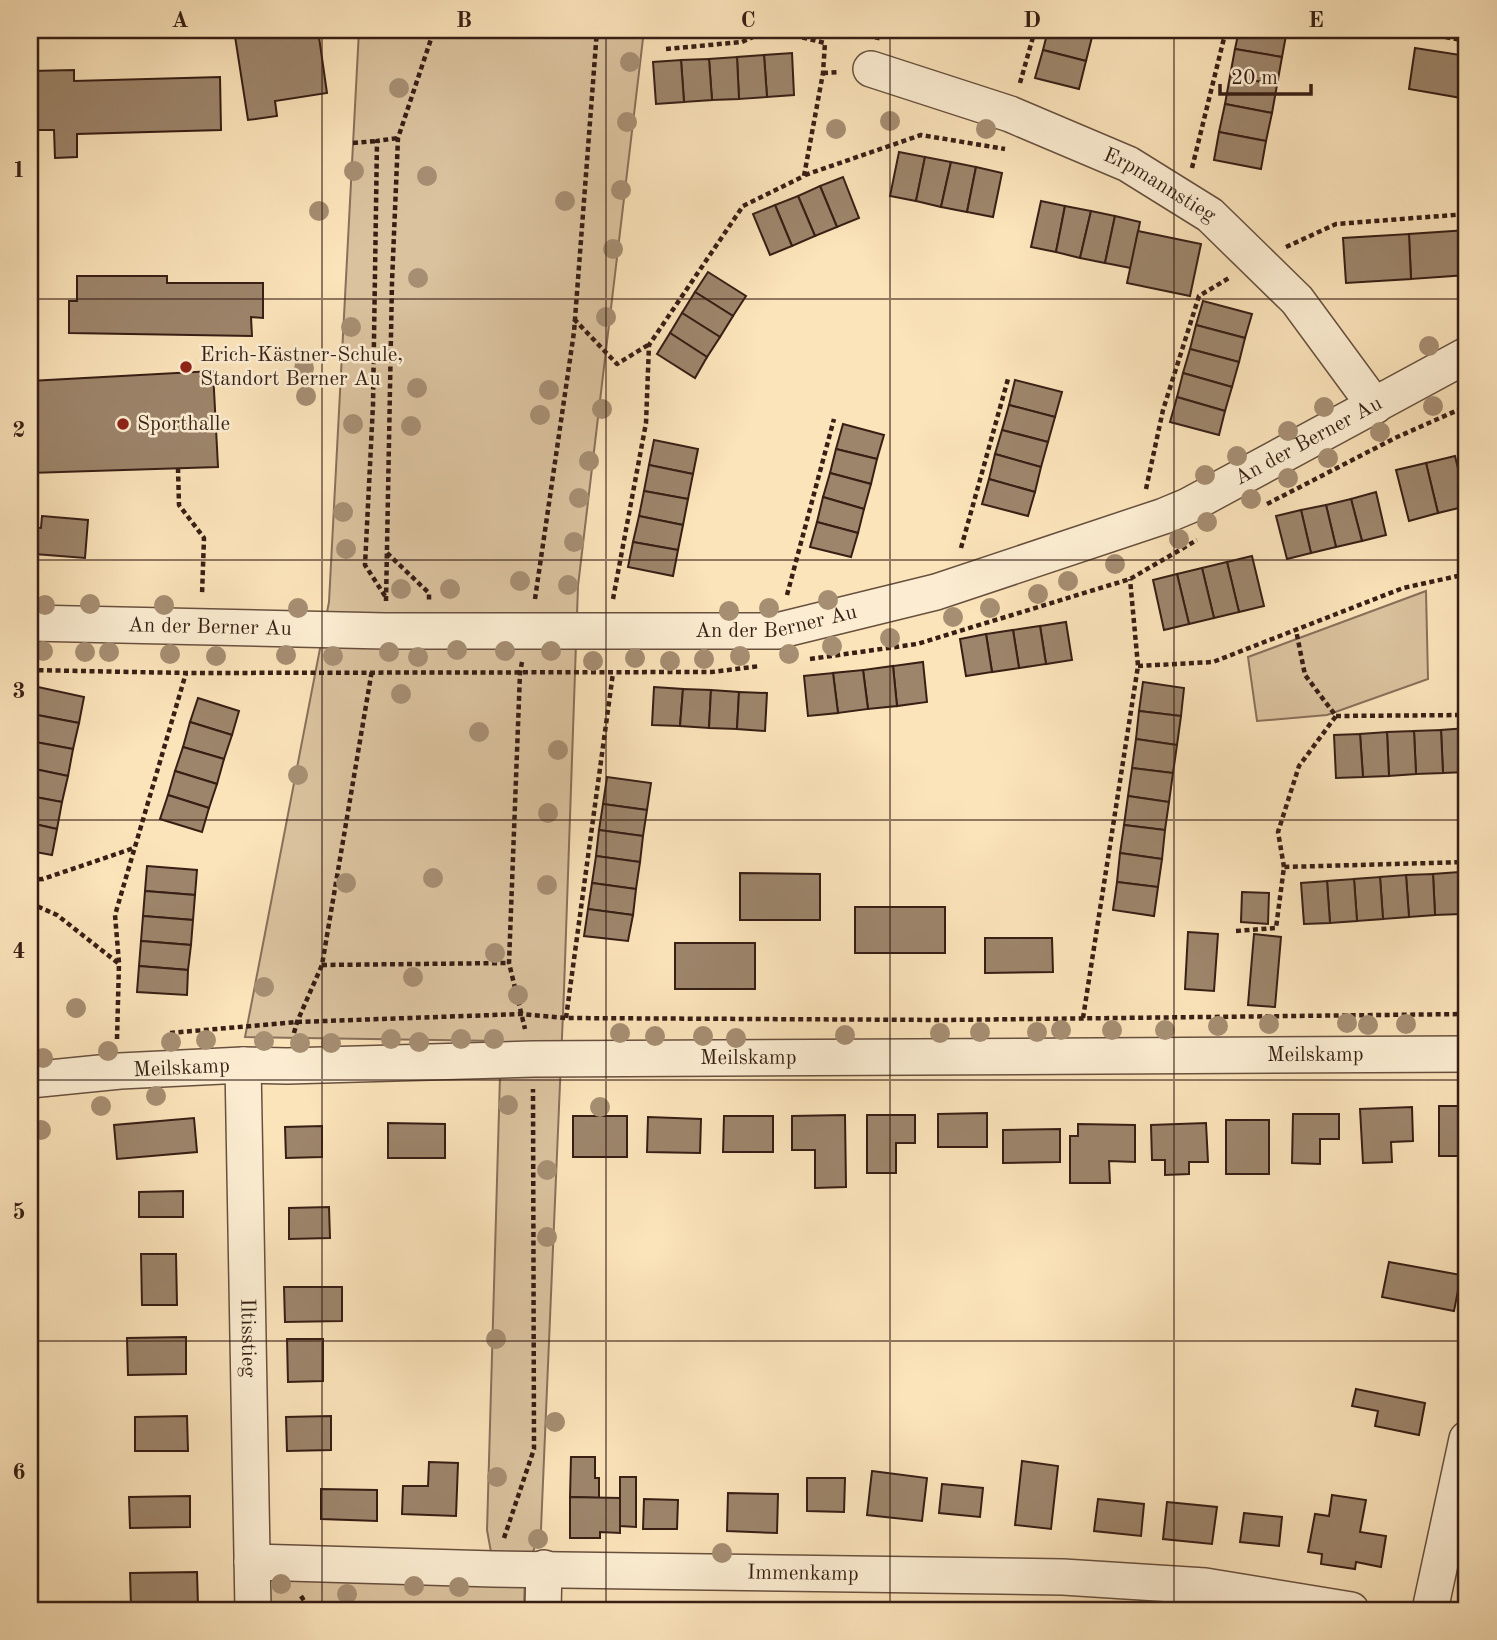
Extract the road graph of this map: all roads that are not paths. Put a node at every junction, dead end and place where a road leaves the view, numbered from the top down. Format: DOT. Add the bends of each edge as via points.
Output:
graph roads {
  1 [pos="871,69"];
  2 [pos="1467,355"];
  3 [pos="1375,406"];
  4 [pos="30,623"];
  5 [pos="1467,1054"];
  6 [pos="243,1065"];
  7 [pos="30,1080"];
  8 [pos="1467,1442"];
  9 [pos="252,1562"];
  10 [pos="544,1568"];
  11 [pos="253,1610"];
  12 [pos="542,1610"];
  13 [pos="1351,1610"];
  14 [pos="1430,1610"];
  1 -- 3 [label="street, Erpmannstieg" via="1010,114 1128,164 1210,215 1297,300"];
  2 -- 3 [label="street, An der Berner Au"];
  3 -- 4 [label="street, An der Berner Au" via="1188,506 936,592 777,631 385,631"];
  5 -- 6 [label="street, Meilskamp"];
  6 -- 7 [label="street, Meilskamp" via="119,1055"];
  6 -- 9 [label="street, Iltisstieg"];
  8 -- 14 [label="street"];
  9 -- 10 [label="street, Immenkamp"];
  9 -- 11 [label="street, Iltisstieg"];
  10 -- 12 [label="street"];
  10 -- 13 [label="street, Immenkamp" via="1063,1577 1205,1586"];
}
